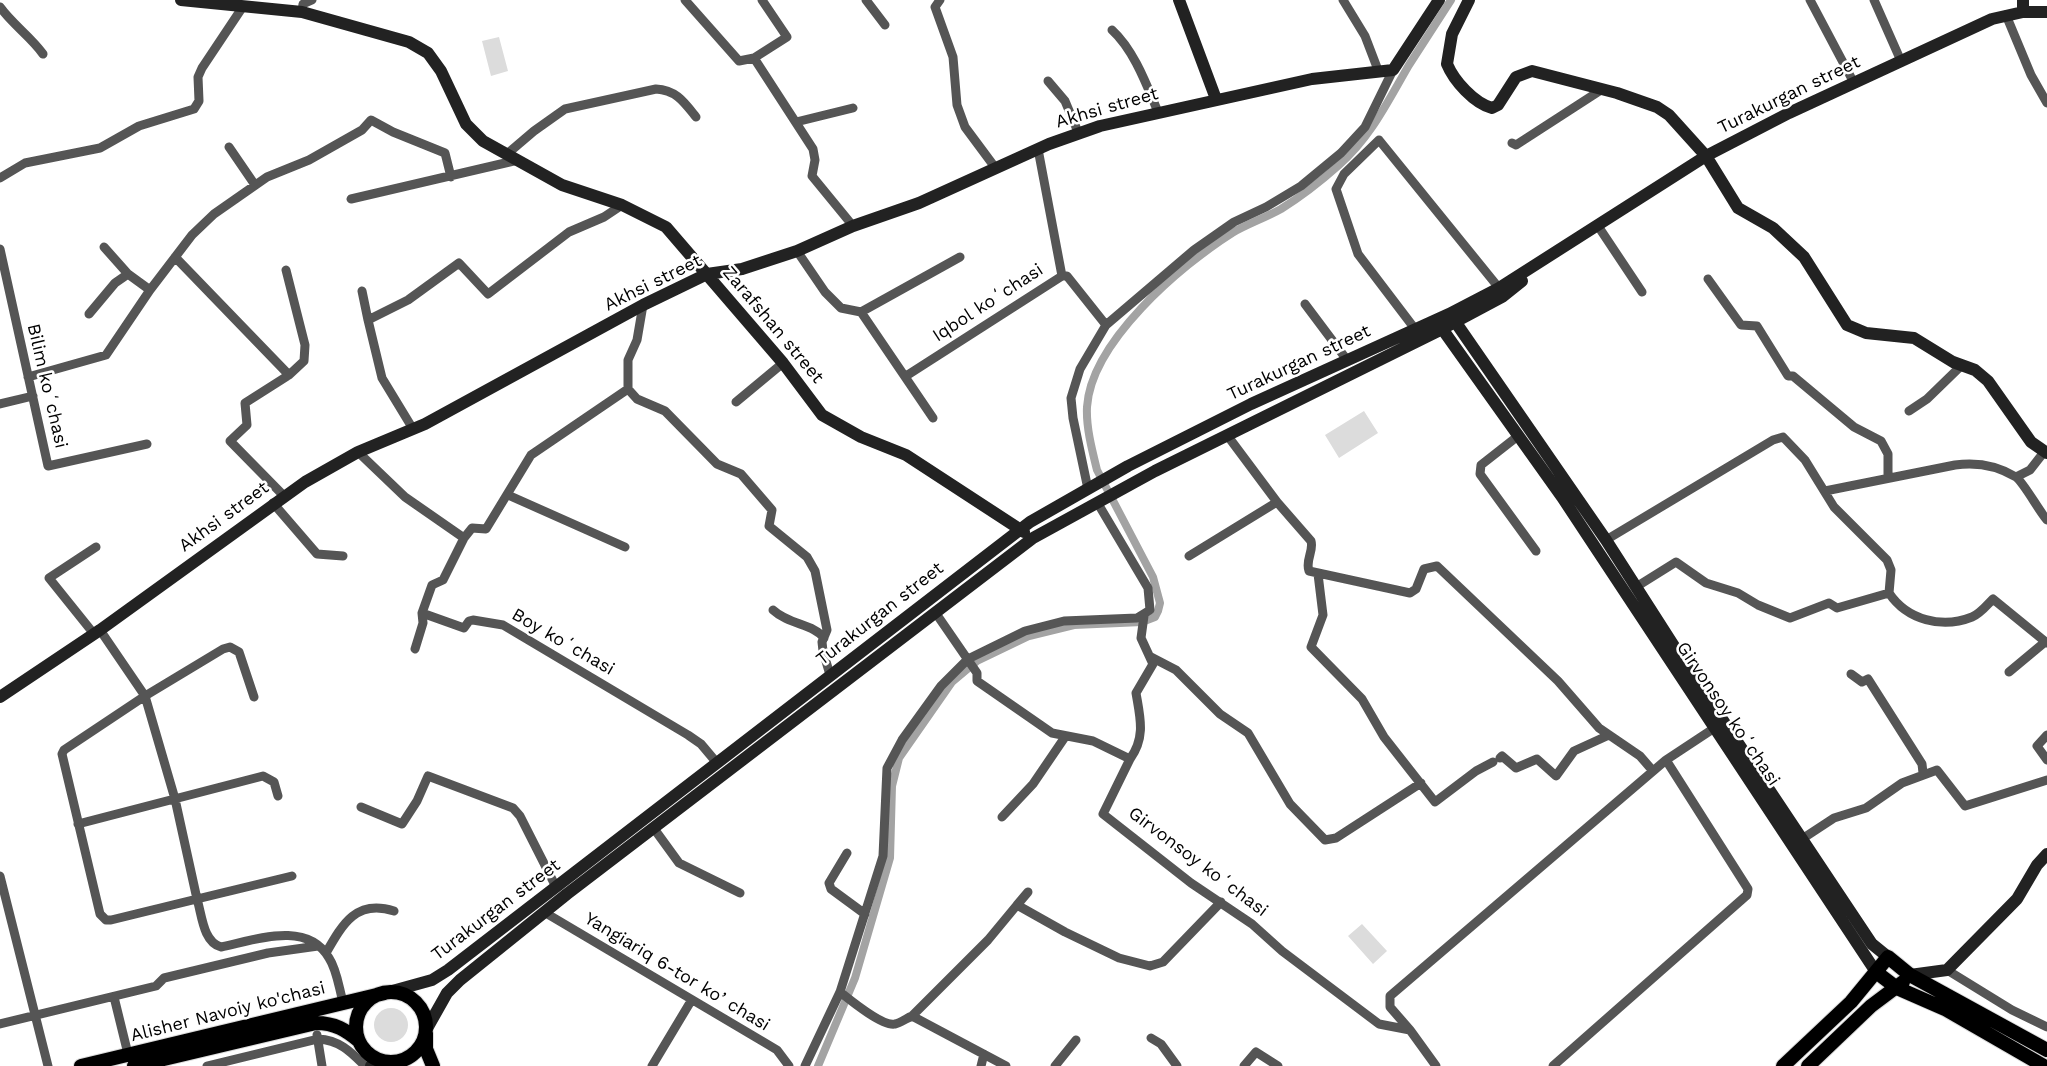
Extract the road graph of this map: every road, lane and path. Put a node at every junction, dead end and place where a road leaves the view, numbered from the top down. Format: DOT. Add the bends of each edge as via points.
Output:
graph roads {
  1 [pos="181,0"];
  2 [pos="685,0"];
  3 [pos="762,0"];
  4 [pos="866,0"];
  5 [pos="940,0"];
  6 [pos="1179,0"];
  7 [pos="1343,0"];
  8 [pos="1439,0"];
  9 [pos="1470,0"];
  10 [pos="1810,0"];
  11 [pos="1874,0"];
  12 [pos="304,4"];
  13 [pos="2023,6"];
  14 [pos="0,7"];
  15 [pos="242,8"];
  16 [pos="2047,12"];
  17 [pos="2006,15"];
  18 [pos="885,25"];
  19 [pos="1112,30"];
  20 [pos="43,54"];
  21 [pos="754,58"];
  22 [pos="1901,61"];
  23 [pos="1378,70"];
  24 [pos="1394,70"];
  25 [pos="1048,81"];
  26 [pos="1854,82"];
  27 [pos="1601,90"];
  28 [pos="1216,99"];
  29 [pos="2047,103"];
  30 [pos="853,108"];
  31 [pos="1158,112"];
  32 [pos="696,117"];
  33 [pos="796,122"];
  34 [pos="1078,132"];
  35 [pos="1512,143"];
  36 [pos="229,147"];
  37 [pos="1038,149"];
  38 [pos="1706,156"];
  39 [pos="513,157"];
  40 [pos="994,166"];
  41 [pos="451,177"];
  42 [pos="0,178"];
  43 [pos="255,184"];
  44 [pos="351,199"];
  45 [pos="622,205"];
  46 [pos="853,226"];
  47 [pos="1598,226"];
  48 [pos="104,247"];
  49 [pos="1563,249"];
  50 [pos="797,251"];
  51 [pos="0,252"];
  52 [pos="175,257"];
  53 [pos="960,257"];
  54 [pos="286,270"];
  55 [pos="128,274"];
  56 [pos="707,274"];
  57 [pos="1062,276"];
  58 [pos="1708,279"];
  59 [pos="1499,288"];
  60 [pos="150,290"];
  61 [pos="362,291"];
  62 [pos="1642,292"];
  63 [pos="1305,304"];
  64 [pos="643,305"];
  65 [pos="861,312"];
  66 [pos="88,314"];
  67 [pos="1452,318"];
  68 [pos="368,320"];
  69 [pos="1106,325"];
  70 [pos="1439,325"];
  71 [pos="1415,329"];
  72 [pos="1347,360"];
  73 [pos="783,363"];
  74 [pos="1962,365"];
  75 [pos="289,375"];
  76 [pos="906,376"];
  77 [pos="28,377"];
  78 [pos="628,389"];
  79 [pos="33,396"];
  80 [pos="736,402"];
  81 [pos="0,404"];
  82 [pos="1909,411"];
  83 [pos="933,418"];
  84 [pos="413,429"];
  85 [pos="1227,435"];
  86 [pos="1518,436"];
  87 [pos="147,444"];
  88 [pos="358,452"];
  89 [pos="2046,452"];
  90 [pos="2016,477"];
  91 [pos="1888,478"];
  92 [pos="1089,489"];
  93 [pos="1825,491"];
  94 [pos="508,495"];
  95 [pos="278,499"];
  96 [pos="1097,502"];
  97 [pos="1276,502"];
  98 [pos="2047,520"];
  99 [pos="1019,529"];
  100 [pos="464,538"];
  101 [pos="1033,538"];
  102 [pos="1606,540"];
  103 [pos="96,547"];
  104 [pos="625,547"];
  105 [pos="1536,551"];
  106 [pos="343,556"];
  107 [pos="1189,556"];
  108 [pos="1318,574"];
  109 [pos="1636,587"];
  110 [pos="1889,593"];
  111 [pos="773,610"];
  112 [pos="935,612"];
  113 [pos="422,613"];
  114 [pos="1144,616"];
  115 [pos="97,632"];
  116 [pos="824,638"];
  117 [pos="2046,643"];
  118 [pos="415,649"];
  119 [pos="1151,657"];
  120 [pos="970,663"];
  121 [pos="2009,672"];
  122 [pos="1851,674"];
  123 [pos="830,675"];
  124 [pos="146,696"];
  125 [pos="0,697"];
  126 [pos="254,697"];
  127 [pos="1719,725"];
  128 [pos="1609,735"];
  129 [pos="2047,735"];
  130 [pos="1065,737"];
  131 [pos="1130,759"];
  132 [pos="1665,760"];
  133 [pos="2047,760"];
  134 [pos="717,763"];
  135 [pos="1653,771"];
  136 [pos="1923,773"];
  137 [pos="2047,780"];
  138 [pos="1421,783"];
  139 [pos="278,796"];
  140 [pos="175,799"];
  141 [pos="361,807"];
  142 [pos="1002,817"];
  143 [pos="78,824"];
  144 [pos="655,830"];
  145 [pos="1802,839"];
  146 [pos="847,853"];
  147 [pos="2047,854"];
  148 [pos="0,876"];
  149 [pos="292,876"];
  150 [pos="556,887"];
  151 [pos="1028,892"];
  152 [pos="740,893"];
  153 [pos="197,899"];
  154 [pos="1221,902"];
  155 [pos="1017,905"];
  156 [pos="394,911"];
  157 [pos="544,912"];
  158 [pos="865,914"];
  159 [pos="322,950"];
  160 [pos="1888,957"];
  161 [pos="1947,970"];
  162 [pos="1876,972"];
  163 [pos="1910,975"];
  164 [pos="1897,988"];
  165 [pos="385,993"];
  166 [pos="842,993"];
  167 [pos="114,997"];
  168 [pos="691,1001"];
  169 [pos="343,1002"];
  170 [pos="36,1016"];
  171 [pos="912,1016"];
  172 [pos="0,1024"];
  173 [pos="314,1024"];
  174 [pos="2047,1027"];
  175 [pos="1410,1030"];
  176 [pos="426,1032"];
  177 [pos="318,1038"];
  178 [pos="1151,1038"];
  179 [pos="1076,1040"];
  180 [pos="359,1041"];
  181 [pos="2047,1050"];
  182 [pos="984,1054"];
  183 [pos="131,1060"];
  184 [pos="163,1063"];
  185 [pos="374,1063"];
  186 [pos="398,1064"];
  187 [pos="48,1066"];
  188 [pos="81,1066"];
  189 [pos="207,1066"];
  190 [pos="321,1066"];
  191 [pos="365,1066"];
  192 [pos="433,1066"];
  193 [pos="652,1066"];
  194 [pos="789,1066"];
  195 [pos="805,1066"];
  196 [pos="981,1066"];
  197 [pos="1006,1066"];
  198 [pos="1055,1066"];
  199 [pos="1177,1066"];
  200 [pos="1244,1066"];
  201 [pos="1278,1066"];
  202 [pos="1436,1066"];
  203 [pos="1553,1066"];
  204 [pos="1783,1066"];
  205 [pos="1808,1066"];
  206 [pos="2044,1066"];
  1 -- 15 [label="main road, Zarafshan street"];
  2 -- 21 [label="street" via="739,60"];
  3 -- 21 [label="street" via="787,37"];
  4 -- 18 [label="street"];
  5 -- 40 [label="street" via="935,7 953,57 957,105 965,127"];
  6 -- 28 [label="main road"];
  7 -- 23 [label="street" via="1365,36"];
  8 -- 24 [label="main road"];
  9 -- 27 [label="main road" via="1452,34 1447,64 1464,88 1487,107 1498,105 1516,77 1527,72"];
  10 -- 26 [label="street"];
  11 -- 22 [label="street"];
  12 -- 15 [label="main road, Zarafshan street"];
  12 -- 39 [label="main road, Zarafshan street" via="409,42 428,53 466,124 483,141"];
  13 -- 16 [label="main road, Turakurgan street"];
  13 -- 17 [label="main road, Turakurgan street"];
  14 -- 20 [label="street"];
  15 -- 42 [label="street" via="202,68 198,77 199,101 194,109 139,126 100,148 25,162"];
  17 -- 22 [label="main road, Turakurgan street"];
  17 -- 29 [label="street"];
  19 -- 31 [label="street"];
  21 -- 33 [label="street"];
  22 -- 26 [label="main road, Turakurgan street"];
  23 -- 24 [label="main road, Akhsi street"];
  23 -- 28 [label="main road, Akhsi street"];
  24 -- 69 [label="street" via="1365,126 1341,153 1301,186 1234,222 1194,250"];
  25 -- 34 [label="street" via="1065,101"];
  26 -- 38 [label="main road, Turakurgan street"];
  27 -- 35 [label="street" via="1516,145"];
  27 -- 38 [label="main road" via="1657,107"];
  28 -- 31 [label="main road, Akhsi street"];
  30 -- 33 [label="street"];
  31 -- 34 [label="main road, Akhsi street"];
  32 -- 39 [label="street" via="677,94 656,89 565,109 534,131"];
  33 -- 46 [label="street" via="815,154 812,176"];
  34 -- 37 [label="main road, Akhsi street"];
  36 -- 43 [label="street"];
  37 -- 40 [label="main road, Akhsi street"];
  37 -- 57 [label="street"];
  38 -- 47 [label="main road, Turakurgan street"];
  38 -- 74 [label="main road" via="1738,208 1773,228 1804,257 1850,327 1866,333 1914,338"];
  39 -- 41 [label="street"];
  39 -- 45 [label="main road, Zarafshan street" via="562,185"];
  40 -- 46 [label="main road, Akhsi street" via="919,203"];
  41 -- 43 [label="street" via="445,153 371,120 362,130 309,160"];
  41 -- 44 [label="street"];
  43 -- 52 [label="street" via="214,214"];
  45 -- 56 [label="main road, Zarafshan street" via="666,227"];
  45 -- 68 [label="street" via="569,232 488,294 459,263 408,300"];
  46 -- 50 [label="main road, Akhsi street"];
  47 -- 49 [label="main road, Turakurgan street"];
  47 -- 62 [label="street"];
  48 -- 55 [label="street"];
  49 -- 59 [label="main road, Turakurgan street"];
  49 -- 67 [label="main road, Turakurgan street" via="1502,297"];
  50 -- 56 [label="main road, Akhsi street" via="742,269"];
  50 -- 65 [label="street" via="841,308"];
  51 -- 77 [label="street, Bilim koʻchasi"];
  52 -- 60 [label="street"];
  52 -- 75 [label="street"];
  53 -- 65 [label="street"];
  54 -- 75 [label="street" via="306,352 304,362"];
  55 -- 60 [label="street"];
  55 -- 66 [label="street"];
  56 -- 64 [label="main road, Akhsi street"];
  56 -- 73 [label="main road, Zarafshan street"];
  57 -- 69 [label="street, Iqbol koʻchasi" via="1077,286"];
  57 -- 76 [label="street, Iqbol koʻchasi"];
  58 -- 91 [label="street" via="1742,325 1757,326 1788,375 1854,427 1881,441 1888,454"];
  59 -- 67 [label="main road, Turakurgan street"];
  59 -- 71 [label="street" via="1379,140 1344,174 1336,189 1358,254"];
  60 -- 77 [label="street" via="106,355"];
  61 -- 68 [label="street"];
  63 -- 72 [label="street"];
  64 -- 78 [label="street" via="637,340 628,360"];
  64 -- 84 [label="main road, Akhsi street"];
  65 -- 76 [label="street"];
  67 -- 70 [label="main road"];
  67 -- 102 [label="main road, Girvonsoy koʻchasi"];
  68 -- 84 [label="street" via="382,378"];
  69 -- 92 [label="street" via="1080,369 1071,398"];
  70 -- 71 [label="main road, Turakurgan street"];
  70 -- 85 [label="main road, Turakurgan street"];
  70 -- 86 [label="main road, Girvonsoy koʻchasi"];
  71 -- 72 [label="main road, Turakurgan street"];
  72 -- 92 [label="main road, Turakurgan street" via="1251,404"];
  73 -- 80 [label="street"];
  73 -- 99 [label="main road, Zarafshan street" via="822,415 906,455"];
  74 -- 82 [label="street"];
  74 -- 89 [label="main road" via="1988,381 2031,442"];
  75 -- 95 [label="street" via="244,403 247,424 230,441"];
  76 -- 83 [label="street"];
  77 -- 79 [label="street, Bilim koʻchasi"];
  78 -- 94 [label="street" via="531,455"];
  78 -- 116 [label="street" via="637,399 666,411 711,460 751,483 773,512 769,526 807,557 815,571 827,630"];
  79 -- 81 [label="street"];
  79 -- 87 [label="street, Bilim koʻchasi" via="48,466"];
  84 -- 88 [label="main road, Akhsi street"];
  85 -- 96 [label="main road, Turakurgan street"];
  85 -- 97 [label="street"];
  86 -- 105 [label="street" via="1481,465 1480,474"];
  86 -- 127 [label="main road, Girvonsoy koʻchasi"];
  88 -- 95 [label="main road, Akhsi street"];
  88 -- 100 [label="street" via="405,497"];
  89 -- 90 [label="street" via="2030,470"];
  90 -- 91 [label="street" via="1996,468 1967,463"];
  90 -- 98 [label="street"];
  91 -- 93 [label="street"];
  92 -- 99 [label="main road, Turakurgan street"];
  93 -- 102 [label="street" via="1787,439 1778,437"];
  93 -- 110 [label="street" via="1834,507 1887,560 1891,570"];
  94 -- 100 [label="street" via="486,529 472,528"];
  94 -- 104 [label="street"];
  95 -- 106 [label="street" via="317,554"];
  95 -- 115 [label="main road, Akhsi street"];
  96 -- 101 [label="main road, Turakurgan street"];
  96 -- 114 [label="street" via="1148,588 1150,610"];
  97 -- 107 [label="street"];
  97 -- 108 [label="street" via="1311,541 1308,568"];
  99 -- 101 [label="main road, Zarafshan street"];
  99 -- 123 [label="main road, Turakurgan street"];
  100 -- 113 [label="street" via="441,582 432,585"];
  101 -- 112 [label="main road, Turakurgan street"];
  102 -- 109 [label="main road, Girvonsoy koʻchasi"];
  103 -- 115 [label="street" via="49,578"];
  108 -- 128 [label="street" via="1410,593 1416,589 1424,569 1437,566"];
  108 -- 138 [label="street" via="1323,615 1311,647 1358,693 1384,737"];
  109 -- 110 [label="street" via="1677,562 1706,583 1738,592 1790,618 1829,603 1837,608"];
  109 -- 127 [label="main road, Girvonsoy koʻchasi"];
  110 -- 117 [label="street" via="1916,616 1941,623 1974,616 1993,599"];
  111 -- 116 [label="street" via="793,624 818,630"];
  112 -- 120 [label="street"];
  112 -- 144 [label="main road, Turakurgan street"];
  113 -- 118 [label="street"];
  113 -- 134 [label="street, Boy koʻchasi" via="464,628 473,620 503,625 688,735"];
  114 -- 119 [label="street" via="1143,646"];
  114 -- 120 [label="street" via="1045,625 1025,631"];
  115 -- 124 [label="street"];
  115 -- 125 [label="main road, Akhsi street"];
  116 -- 123 [label="street" via="824,658"];
  117 -- 121 [label="street"];
  119 -- 131 [label="street" via="1153,664 1136,693 1142,713 1141,739"];
  119 -- 138 [label="street" via="1176,670 1220,714 1248,734 1290,804 1325,840 1336,838"];
  120 -- 130 [label="street" via="977,681 1035,723"];
  120 -- 158 [label="street" via="941,686 887,768 885,847"];
  122 -- 136 [label="street" via="1862,682 1868,679 1922,764"];
  123 -- 134 [label="main road, Turakurgan street"];
  124 -- 126 [label="street" via="230,647 239,652"];
  124 -- 140 [label="street"];
  124 -- 143 [label="street" via="64,750"];
  127 -- 132 [label="street"];
  127 -- 145 [label="main road, Girvonsoy koʻchasi"];
  127 -- 162 [label="main road, Girvonsoy koʻchasi"];
  128 -- 135 [label="street" via="1640,756"];
  128 -- 138 [label="street" via="1574,751 1556,776 1537,759 1516,768 1502,756 1437,802"];
  129 -- 133 [label="street" via="2037,746"];
  130 -- 131 [label="street" via="1093,741"];
  130 -- 142 [label="street" via="1033,784"];
  131 -- 154 [label="street, Girvonsoy koʻchasi" via="1103,814"];
  132 -- 135 [label="street"];
  132 -- 203 [label="street" via="1748,889 1747,895"];
  134 -- 150 [label="main road, Turakurgan street"];
  135 -- 175 [label="street" via="1390,996 1390,1007"];
  136 -- 137 [label="street" via="1937,770 1965,806"];
  136 -- 145 [label="street" via="1860,811 1834,818"];
  139 -- 140 [label="street" via="274,782 263,776"];
  140 -- 143 [label="street"];
  140 -- 153 [label="street"];
  141 -- 150 [label="street" via="402,824 428,776 513,808"];
  143 -- 153 [label="street" via="100,914 106,920"];
  144 -- 152 [label="street" via="679,863"];
  144 -- 157 [label="main road, Turakurgan street"];
  145 -- 160 [label="main road, Girvonsoy koʻchasi" via="1872,944"];
  146 -- 158 [label="street" via="829,883 831,889"];
  147 -- 161 [label="main road" via="2017,899"];
  148 -- 170 [label="street"];
  149 -- 153 [label="street"];
  150 -- 165 [label="main road, Turakurgan street" via="432,980"];
  151 -- 155 [label="street"];
  153 -- 159 [label="street" via="207,936 215,945 286,935 309,940"];
  154 -- 155 [label="street" via="1163,962 1151,966 1119,958"];
  154 -- 175 [label="street, Girvonsoy koʻchasi" via="1379,1024"];
  155 -- 171 [label="street"];
  156 -- 159 [label="street" via="377,906 354,915"];
  157 -- 168 [label="street, Yangiаriq 6-tor koʼchasi"];
  157 -- 176 [label="main road, Turakurgan street" via="447,993"];
  158 -- 166 [label="street"];
  159 -- 167 [label="street" via="268,953 164,978 156,986"];
  159 -- 169 [label="street" via="331,960"];
  160 -- 162 [label="main road"];
  160 -- 163 [label="main road, Girvonsoy koʻchasi"];
  161 -- 163 [label="main road"];
  161 -- 174 [label="street"];
  162 -- 164 [label="main road, Girvonsoy koʻchasi"];
  162 -- 204 [label="main road" via="1851,1002"];
  163 -- 164 [label="main road"];
  163 -- 181 [label="main road, Girvonsoy koʻchasi"];
  164 -- 205 [label="main road" via="1871,1006"];
  164 -- 206 [label="main road, Girvonsoy koʻchasi" via="1945,1009"];
  165 -- 169 [label="main road, Alisher Navoiy ko'chasi"];
  165 -- 176 [label="main road" via="406,996 415,1002 422,1011"];
  165 -- 180 [label="main road" via="375,996 360,1011"];
  166 -- 171 [label="street" via="893,1024"];
  166 -- 195 [label="street"];
  167 -- 170 [label="street"];
  167 -- 183 [label="street"];
  168 -- 193 [label="street"];
  168 -- 194 [label="street, Yangiаriq 6-tor koʼchasi" via="777,1050"];
  169 -- 183 [label="main road, Alisher Navoiy ko'chasi"];
  170 -- 172 [label="street"];
  170 -- 187 [label="street"];
  171 -- 182 [label="street"];
  173 -- 177 [label="street"];
  173 -- 180 [label="main road, Alisher Navoiy ko'chasi" via="332,1024"];
  173 -- 184 [label="main road, Alisher Navoiy ko'chasi"];
  175 -- 202 [label="street"];
  176 -- 186 [label="main road" via="415,1052"];
  176 -- 192 [label="main road" via="426,1049"];
  177 -- 189 [label="street"];
  177 -- 190 [label="street"];
  177 -- 191 [label="street" via="345,1046"];
  178 -- 199 [label="street" via="1161,1044"];
  179 -- 198 [label="street"];
  180 -- 185 [label="main road"];
  182 -- 196 [label="street"];
  182 -- 197 [label="street"];
  183 -- 184 [label="main road, Alisher Navoiy ko'chasi"];
  183 -- 188 [label="main road, Alisher Navoiy ko'chasi"];
  185 -- 186 [label="main road"];
  200 -- 201 [label="street" via="1256,1052"];
}
